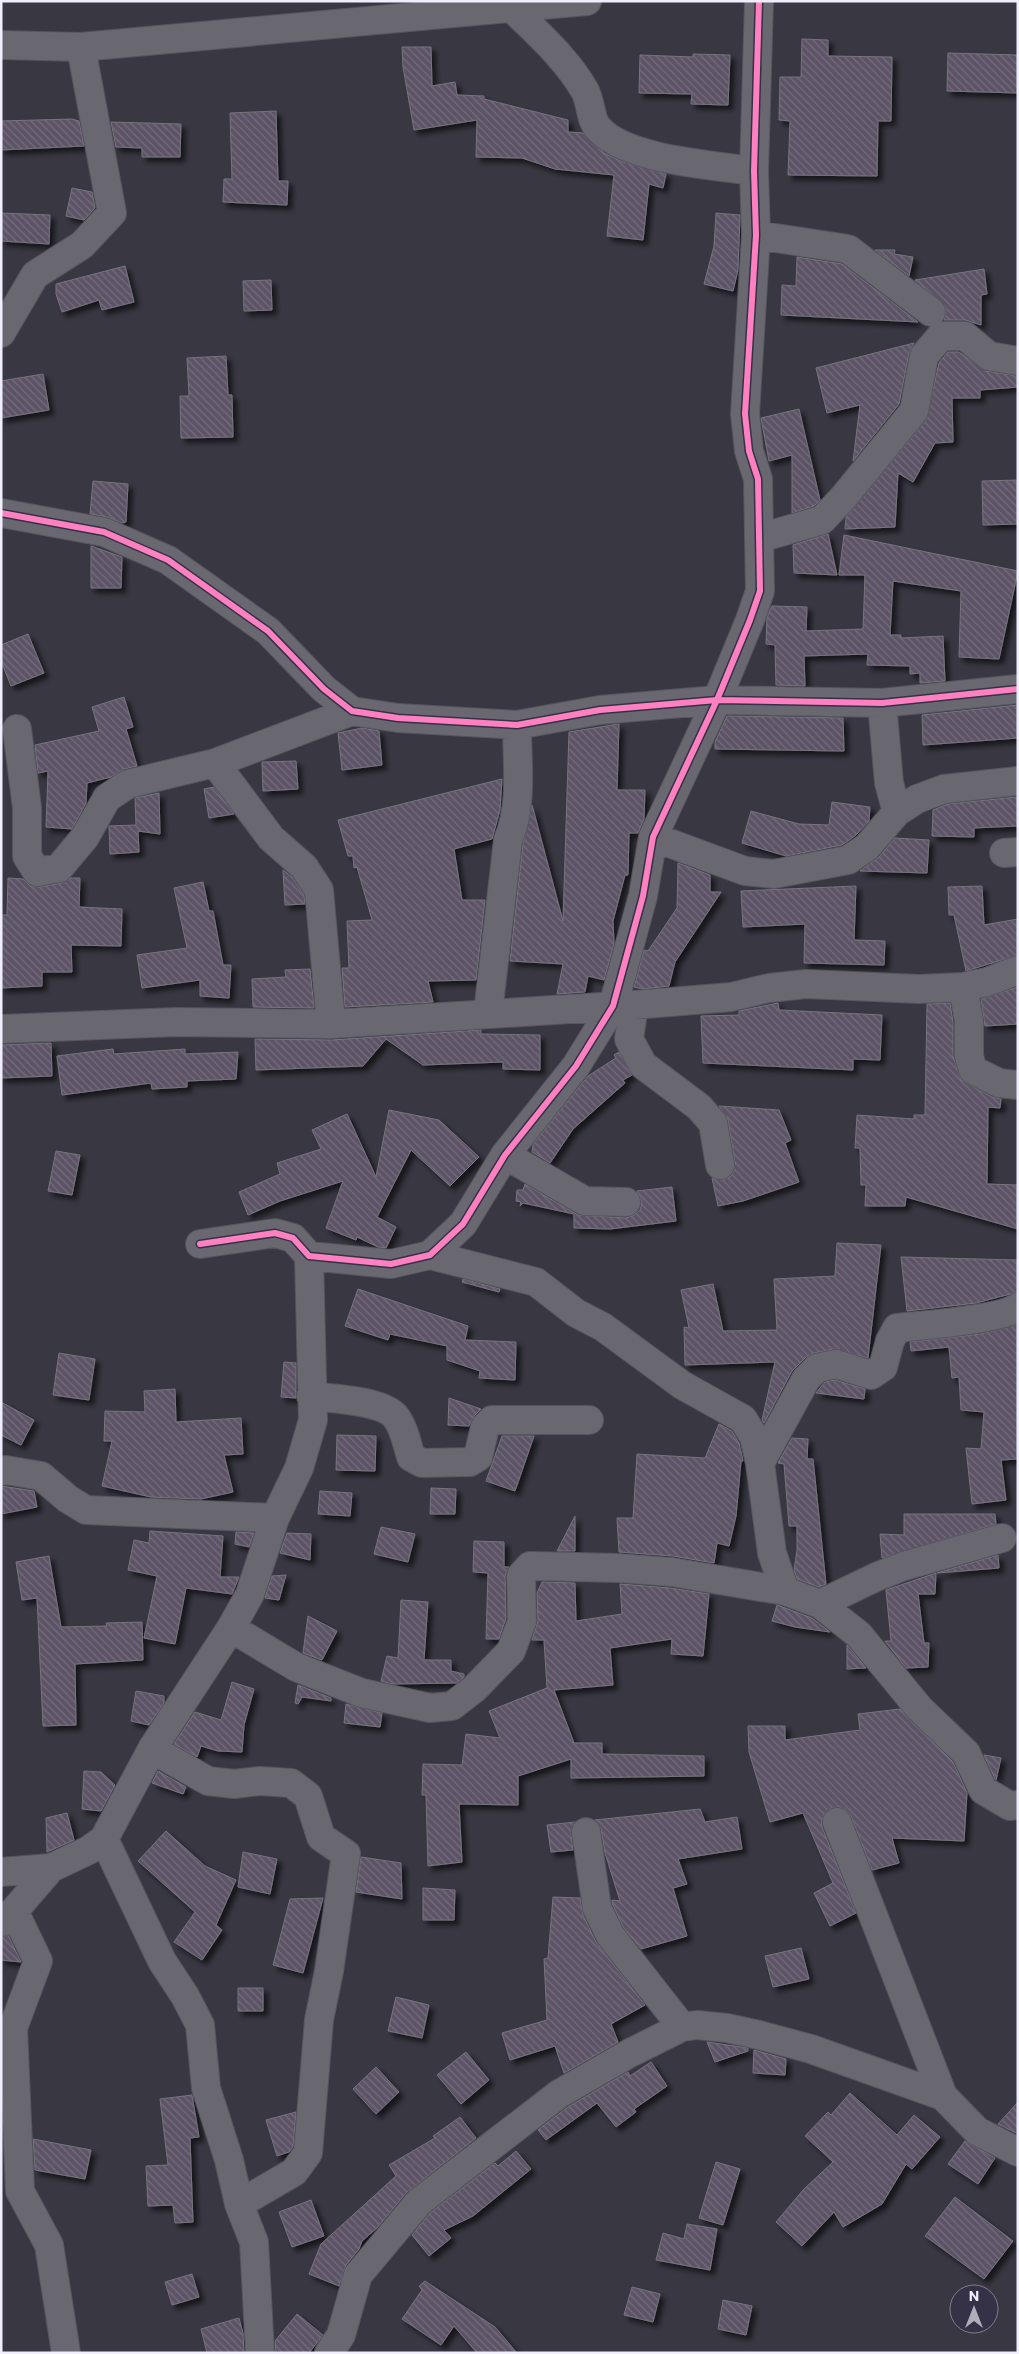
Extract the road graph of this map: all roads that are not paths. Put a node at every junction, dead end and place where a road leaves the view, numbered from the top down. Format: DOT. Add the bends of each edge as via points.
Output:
graph roads {
  1 [pos="586,1"];
  2 [pos="759,1"];
  3 [pos="512,8"];
  4 [pos="1,45"];
  5 [pos="81,47"];
  6 [pos="754,171"];
  7 [pos="756,235"];
  8 [pos="931,312"];
  9 [pos="1,333"];
  10 [pos="1018,361"];
  11 [pos="1,512"];
  12 [pos="760,538"];
  13 [pos="1018,689"];
  14 [pos="717,700"];
  15 [pos="882,702"];
  16 [pos="352,711"];
  17 [pos="517,725"];
  18 [pos="17,729"];
  19 [pos="215,763"];
  20 [pos="1018,781"];
  21 [pos="897,812"];
  22 [pos="653,837"];
  23 [pos="1018,970"];
  24 [pos="963,987"];
  25 [pos="624,1005"];
  26 [pos="488,1013"];
  27 [pos="331,1024"];
  28 [pos="1,1029"];
  29 [pos="1018,1085"];
  30 [pos="505,1155"];
  31 [pos="720,1165"];
  32 [pos="626,1202"];
  33 [pos="200,1244"];
  34 [pos="430,1255"];
  35 [pos="309,1256"];
  36 [pos="1018,1306"];
  37 [pos="311,1396"];
  38 [pos="589,1420"];
  39 [pos="760,1463"];
  40 [pos="1,1471"];
  41 [pos="275,1518"];
  42 [pos="1002,1538"];
  43 [pos="786,1591"];
  44 [pos="820,1604"];
  45 [pos="231,1628"];
  46 [pos="152,1749"];
  47 [pos="1018,1806"];
  48 [pos="837,1822"];
  49 [pos="586,1832"];
  50 [pos="104,1839"];
  51 [pos="51,1868"];
  52 [pos="1,1872"];
  53 [pos="8,1917"];
  54 [pos="682,2027"];
  55 [pos="943,2096"];
  56 [pos="1018,2152"];
  57 [pos="239,2204"];
  58 [pos="66,2353"];
  59 [pos="260,2353"];
  60 [pos="330,2353"];
  1 -- 3 [label="street"];
  2 -- 6 [label="street"];
  3 -- 5 [label="street"];
  3 -- 6 [label="street" via="559,54 585,92 597,127 627,149"];
  4 -- 5 [label="street"];
  5 -- 9 [label="street" via="112,213 82,245 35,275"];
  6 -- 7 [label="street"];
  7 -- 8 [label="street" via="848,249"];
  7 -- 12 [label="street" via="746,414 749,451 758,479"];
  10 -- 12 [label="street" via="989,356 965,336 941,336 924,356 914,411 844,498 822,520"];
  11 -- 16 [label="street" via="104,532 168,560 268,632"];
  12 -- 14 [label="street" via="760,591"];
  13 -- 15 [label="street"];
  14 -- 15 [label="street"];
  14 -- 17 [label="street" via="600,710"];
  14 -- 22 [label="street"];
  15 -- 21 [label="street" via="889,783"];
  16 -- 17 [label="street" via="398,718"];
  16 -- 19 [label="street"];
  17 -- 26 [label="street" via="518,805 508,840"];
  18 -- 19 [label="street" via="27,808 27,856 37,872 59,868 85,837 107,798 128,784"];
  19 -- 27 [label="street" via="271,838 304,867 319,890"];
  20 -- 21 [label="street" via="944,789 917,799"];
  21 -- 22 [label="street" via="867,847 848,860 774,874 745,871"];
  22 -- 25 [label="street"];
  23 -- 24 [label="street"];
  24 -- 25 [label="street" via="919,989 806,984 731,996"];
  24 -- 29 [label="street" via="973,1070 999,1083"];
  25 -- 26 [label="street"];
  25 -- 30 [label="street"];
  25 -- 31 [label="street" via="629,1039 643,1065 699,1107 713,1123"];
  26 -- 27 [label="street"];
  27 -- 28 [label="street" via="176,1022"];
  30 -- 32 [label="street" via="585,1201"];
  30 -- 34 [label="street" via="463,1224"];
  33 -- 35 [label="street" via="275,1233 293,1238"];
  34 -- 35 [label="street" via="391,1264"];
  34 -- 39 [label="street" via="536,1282 682,1385 744,1419 754,1437"];
  35 -- 37 [label="street"];
  36 -- 39 [label="street" via="1010,1312 993,1316 897,1328 890,1341 884,1367 871,1375 836,1364 817,1368 806,1379"];
  37 -- 38 [label="street" via="375,1405 395,1416 411,1457 422,1463 470,1462 478,1457 485,1427 492,1420"];
  37 -- 41 [label="street" via="313,1420 299,1468"];
  39 -- 43 [label="street" via="772,1553"];
  40 -- 41 [label="street" via="40,1476 86,1510"];
  41 -- 45 [label="street" via="250,1594"];
  42 -- 44 [label="street" via="904,1566"];
  43 -- 44 [label="street"];
  43 -- 45 [label="street" via="672,1572 530,1566 521,1576 522,1621 511,1651 474,1689 452,1706 430,1708 362,1693 296,1667"];
  44 -- 47 [label="street" via="859,1635 919,1708 966,1753 983,1790 1010,1806"];
  45 -- 46 [label="street"];
  46 -- 50 [label="street"];
  46 -- 57 [label="street" via="208,1781 291,1783 308,1796 320,1837 346,1854 319,2020 308,2153 294,2172"];
  48 -- 55 [label="street"];
  49 -- 54 [label="street" via="597,1908 610,1935"];
  50 -- 51 [label="street"];
  50 -- 57 [label="street" via="162,1961 200,2025 206,2088"];
  51 -- 52 [label="street"];
  51 -- 53 [label="street"];
  53 -- 58 [label="street" via="38,1961 13,2028 20,2190 49,2245"];
  54 -- 55 [label="street" via="727,2028 759,2035 811,2049"];
  54 -- 60 [label="street" via="559,2094 419,2202 358,2275 340,2335"];
  55 -- 56 [label="street" via="977,2131"];
  57 -- 59 [label="street" via="254,2242"];
}
